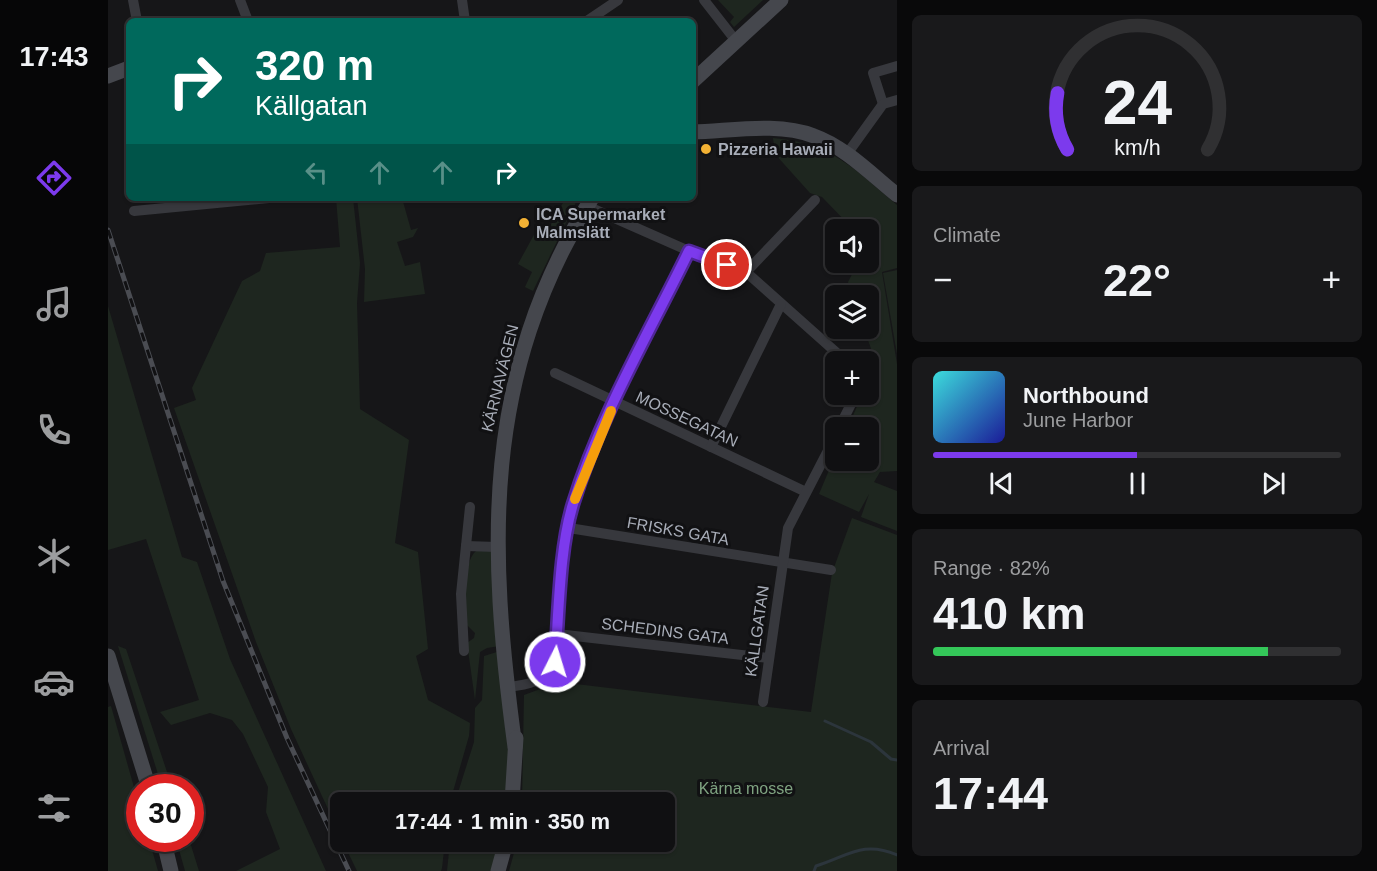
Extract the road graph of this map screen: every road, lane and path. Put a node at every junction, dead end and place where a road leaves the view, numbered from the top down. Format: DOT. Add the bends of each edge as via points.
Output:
graph roads {
  1 [pos="133,0"];
  2 [pos="240,0"];
  3 [pos="462,0"];
  4 [pos="618,0"];
  5 [pos="704,0"];
  6 [pos="781,0"];
  7 [pos="136,18"];
  8 [pos="247,18"];
  9 [pos="465,18"];
  10 [pos="591,18"];
  11 [pos="736,41"];
  12 [pos="897,66"];
  13 [pos="126,69"];
  14 [pos="108,76"];
  15 [pos="696,78"];
  16 [pos="897,100"];
  17 [pos="883,104"];
  18 [pos="696,132"];
  19 [pos="847,154"];
  20 [pos="897,195"];
  21 [pos="815,200"];
  22 [pos="207,201"];
  23 [pos="186,202"];
  24 [pos="589,202"];
  25 [pos="134,211"];
  26 [pos="689,251"];
  27 [pos="746,272"];
  28 [pos="781,304"];
  29 [pos="834,351"];
  30 [pos="555,373"];
  31 [pos="615,402"];
  32 [pos="711,447"];
  33 [pos="825,456"];
  34 [pos="806,492"];
  35 [pos="470,507"];
  36 [pos="569,528"];
  37 [pos="466,546"];
  38 [pos="498,547"];
  39 [pos="782,564"];
  40 [pos="831,570"];
  41 [pos="557,633"];
  42 [pos="464,651"];
  43 [pos="108,656"];
  44 [pos="768,658"];
  45 [pos="511,687"];
  46 [pos="763,702"];
  47 [pos="145,774"];
  48 [pos="513,792"];
  49 [pos="166,852"];
  50 [pos="503,852"];
  51 [pos="171,871"];
  52 [pos="498,871"];
  1 -- 7 [label="street"];
  2 -- 8 [label="street"];
  3 -- 9 [label="street"];
  4 -- 10 [label="street"];
  5 -- 11 [label="street"];
  6 -- 11 [label="street"];
  11 -- 15 [label="street"];
  12 -- 17 [label="street" via="873,73"];
  13 -- 14 [label="street"];
  16 -- 17 [label="street"];
  17 -- 19 [label="street"];
  18 -- 19 [label="street" via="776,129 814,135"];
  19 -- 20 [label="street"];
  21 -- 27 [label="street"];
  22 -- 23 [label="street"];
  23 -- 25 [label="street"];
  24 -- 26 [label="street"];
  24 -- 38 [label="street, KÄRNAVÄGEN" via="540,300 518,369 499,479"];
  26 -- 27 [label="street"];
  26 -- 31 [label="street"];
  27 -- 28 [label="street"];
  28 -- 29 [label="street"];
  28 -- 32 [label="street"];
  30 -- 31 [label="street, MOSSEGATAN"];
  31 -- 32 [label="street, MOSSEGATAN"];
  31 -- 36 [label="street" via="572,506"];
  32 -- 34 [label="street, MOSSEGATAN"];
  33 -- 34 [label="street, KÄLLGATAN"];
  34 -- 39 [label="street, KÄLLGATAN" via="788,528"];
  35 -- 37 [label="street"];
  36 -- 39 [label="street, FRISKS GATA"];
  36 -- 41 [label="street"];
  37 -- 38 [label="street"];
  37 -- 42 [label="street" via="461,594"];
  38 -- 45 [label="street, KÄRNAVÄGEN"];
  39 -- 40 [label="street, KÄLLGATAN"];
  39 -- 44 [label="street, KÄLLGATAN"];
  41 -- 44 [label="street, SCHEDINS GATA"];
  41 -- 45 [label="street" via="555,662 549,673 531,684"];
  43 -- 47 [label="street"];
  44 -- 46 [label="street, KÄLLGATAN"];
  45 -- 48 [label="street, KÄRNAVÄGEN" via="515,747"];
  49 -- 51 [label="street"];
  50 -- 52 [label="street"];
}
